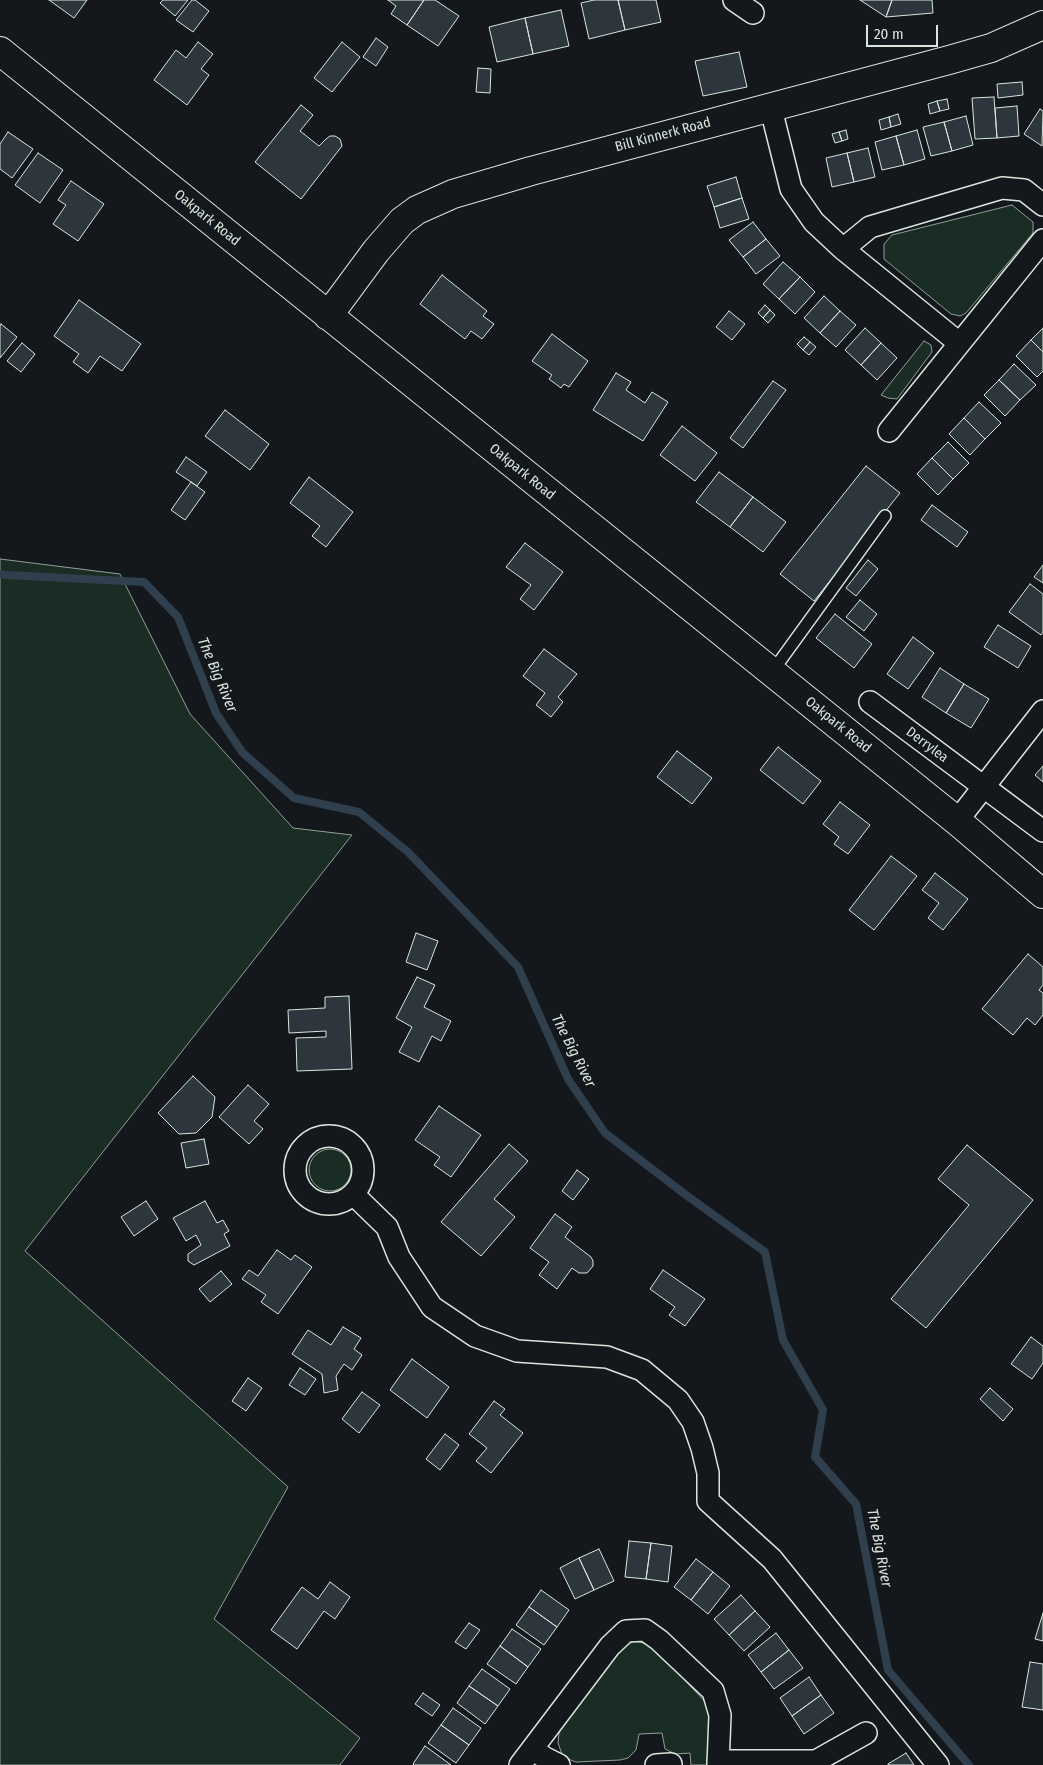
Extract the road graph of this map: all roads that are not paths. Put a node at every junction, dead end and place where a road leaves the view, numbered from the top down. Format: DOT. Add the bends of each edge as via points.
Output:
graph roads {
  1 [pos="734,0"];
  2 [pos="753,13"];
  3 [pos="1043,25"];
  4 [pos="0,51"];
  5 [pos="768,107"];
  6 [pos="1043,205"];
  7 [pos="1043,240"];
  8 [pos="843,249"];
  9 [pos="328,316"];
  10 [pos="959,343"];
  11 [pos="889,431"];
  12 [pos="885,516"];
  13 [pos="772,672"];
  14 [pos="870,702"];
  15 [pos="1043,711"];
  16 [pos="983,787"];
  17 [pos="957,821"];
  18 [pos="1043,831"];
  19 [pos="1043,894"];
  20 [pos="353,1194"];
  21 [pos="866,1733"];
  22 [pos="526,1757"];
  23 [pos="718,1763"];
  24 [pos="559,1765"];
  25 [pos="938,1765"];
  1 -- 2 [label="street"];
  3 -- 5 [label="main road, Bill Kinnerk Road" via="991,48"];
  4 -- 9 [label="main road, Oakpark Road"];
  5 -- 8 [label="street" via="791,189 814,222"];
  5 -- 9 [label="main road, Bill Kinnerk Road" via="531,171 453,194 417,210 402,221 376,251"];
  6 -- 8 [label="street" via="1024,190 1002,188 870,227"];
  7 -- 10 [label="street"];
  8 -- 10 [label="street"];
  9 -- 13 [label="main road, Oakpark Road"];
  10 -- 11 [label="street"];
  12 -- 13 [label="lane"];
  13 -- 17 [label="main road, Oakpark Road"];
  14 -- 16 [label="street, Derrylea"];
  15 -- 16 [label="street"];
  16 -- 17 [label="street"];
  16 -- 18 [label="street, Derrylea"];
  17 -- 19 [label="main road, Oakpark Road"];
  20 -- 25 [label="street" via="387,1226 399,1257 432,1306 476,1336 517,1351 607,1357 642,1370 678,1400 693,1422 702,1448 708,1472 708,1501 772,1559"];
  21 -- 23 [label="street" via="816,1761"];
  22 -- 23 [label="street" via="610,1646 626,1631 645,1630 712,1691 720,1715"];
  22 -- 24 [label="street" via="545,1758"];
}
